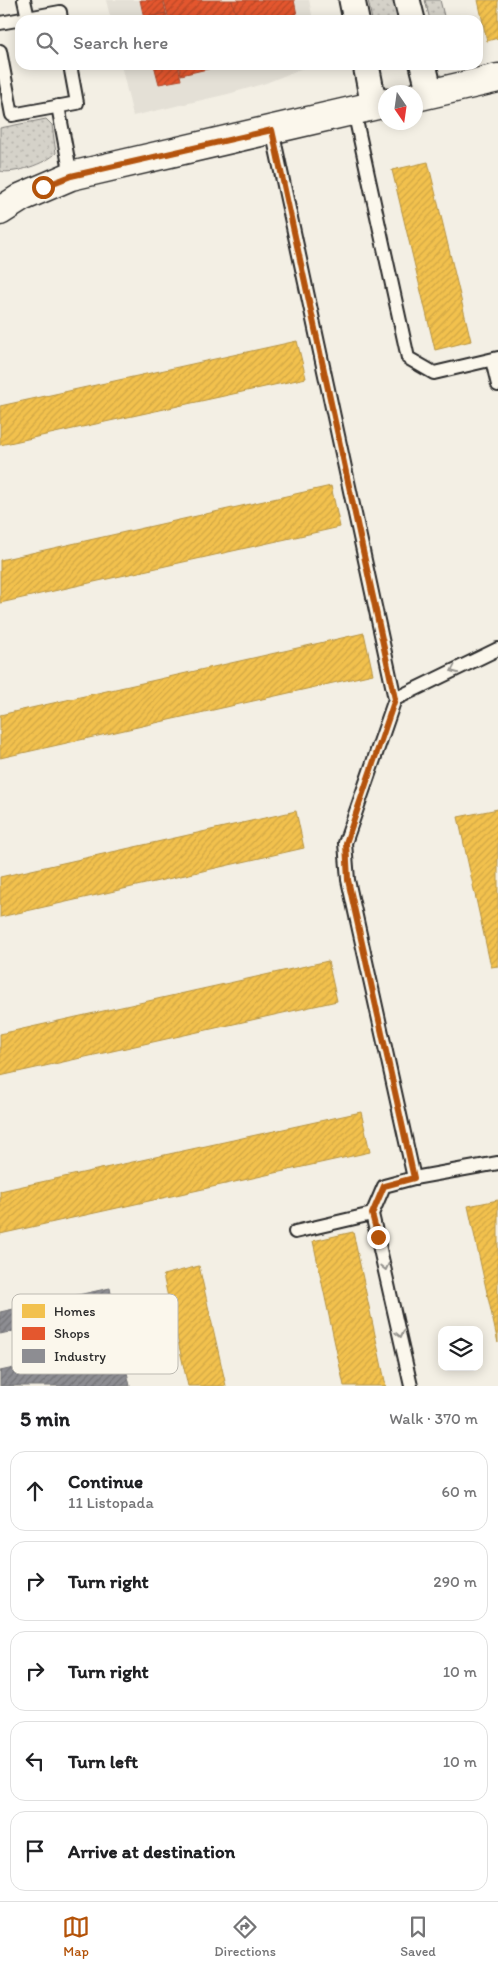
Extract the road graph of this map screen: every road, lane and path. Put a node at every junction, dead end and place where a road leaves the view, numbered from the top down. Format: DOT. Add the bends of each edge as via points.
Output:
graph roads {
  1 [pos="24,0"];
  2 [pos="352,0"];
  3 [pos="407,0"];
  4 [pos="27,15"];
  5 [pos="44,15"];
  6 [pos="60,15"];
  7 [pos="355,15"];
  8 [pos="411,15"];
  9 [pos="15,20"];
  10 [pos="0,23"];
  11 [pos="0,51"];
  12 [pos="71,70"];
  13 [pos="367,70"];
  14 [pos="423,70"];
  15 [pos="498,78"];
  16 [pos="423,85"];
  17 [pos="423,95"];
  18 [pos="58,106"];
  19 [pos="371,107"];
  20 [pos="272,130"];
  21 [pos="71,176"];
  22 [pos="0,211"];
  23 [pos="495,359"];
  24 [pos="498,385"];
  25 [pos="498,649"];
  26 [pos="395,699"];
  27 [pos="498,1163"];
  28 [pos="414,1178"];
  29 [pos="372,1214"];
  30 [pos="295,1232"];
  31 [pos="411,1386"];
  1 -- 4 [label="lane"];
  2 -- 7 [label="street"];
  3 -- 8 [label="street"];
  5 -- 6 [label="lane" via="60,12"];
  9 -- 10 [label="lane"];
  11 -- 18 [label="lane" via="12,115"];
  12 -- 18 [label="lane" via="77,103"];
  13 -- 19 [label="street"];
  14 -- 16 [label="street"];
  15 -- 17 [label="street"];
  18 -- 21 [label="lane"];
  19 -- 20 [label="street"];
  19 -- 23 [label="lane" via="408,358 434,373"];
  20 -- 21 [label="street"];
  20 -- 26 [label="lane"];
  21 -- 22 [label="street" via="22,197"];
  23 -- 24 [label="lane"];
  25 -- 26 [label="lane, one-way"];
  26 -- 28 [label="lane" via="346,843 348,880"];
  27 -- 28 [label="lane"];
  28 -- 29 [label="lane" via="384,1186"];
  29 -- 30 [label="lane"];
  29 -- 31 [label="lane, one-way"];
}
